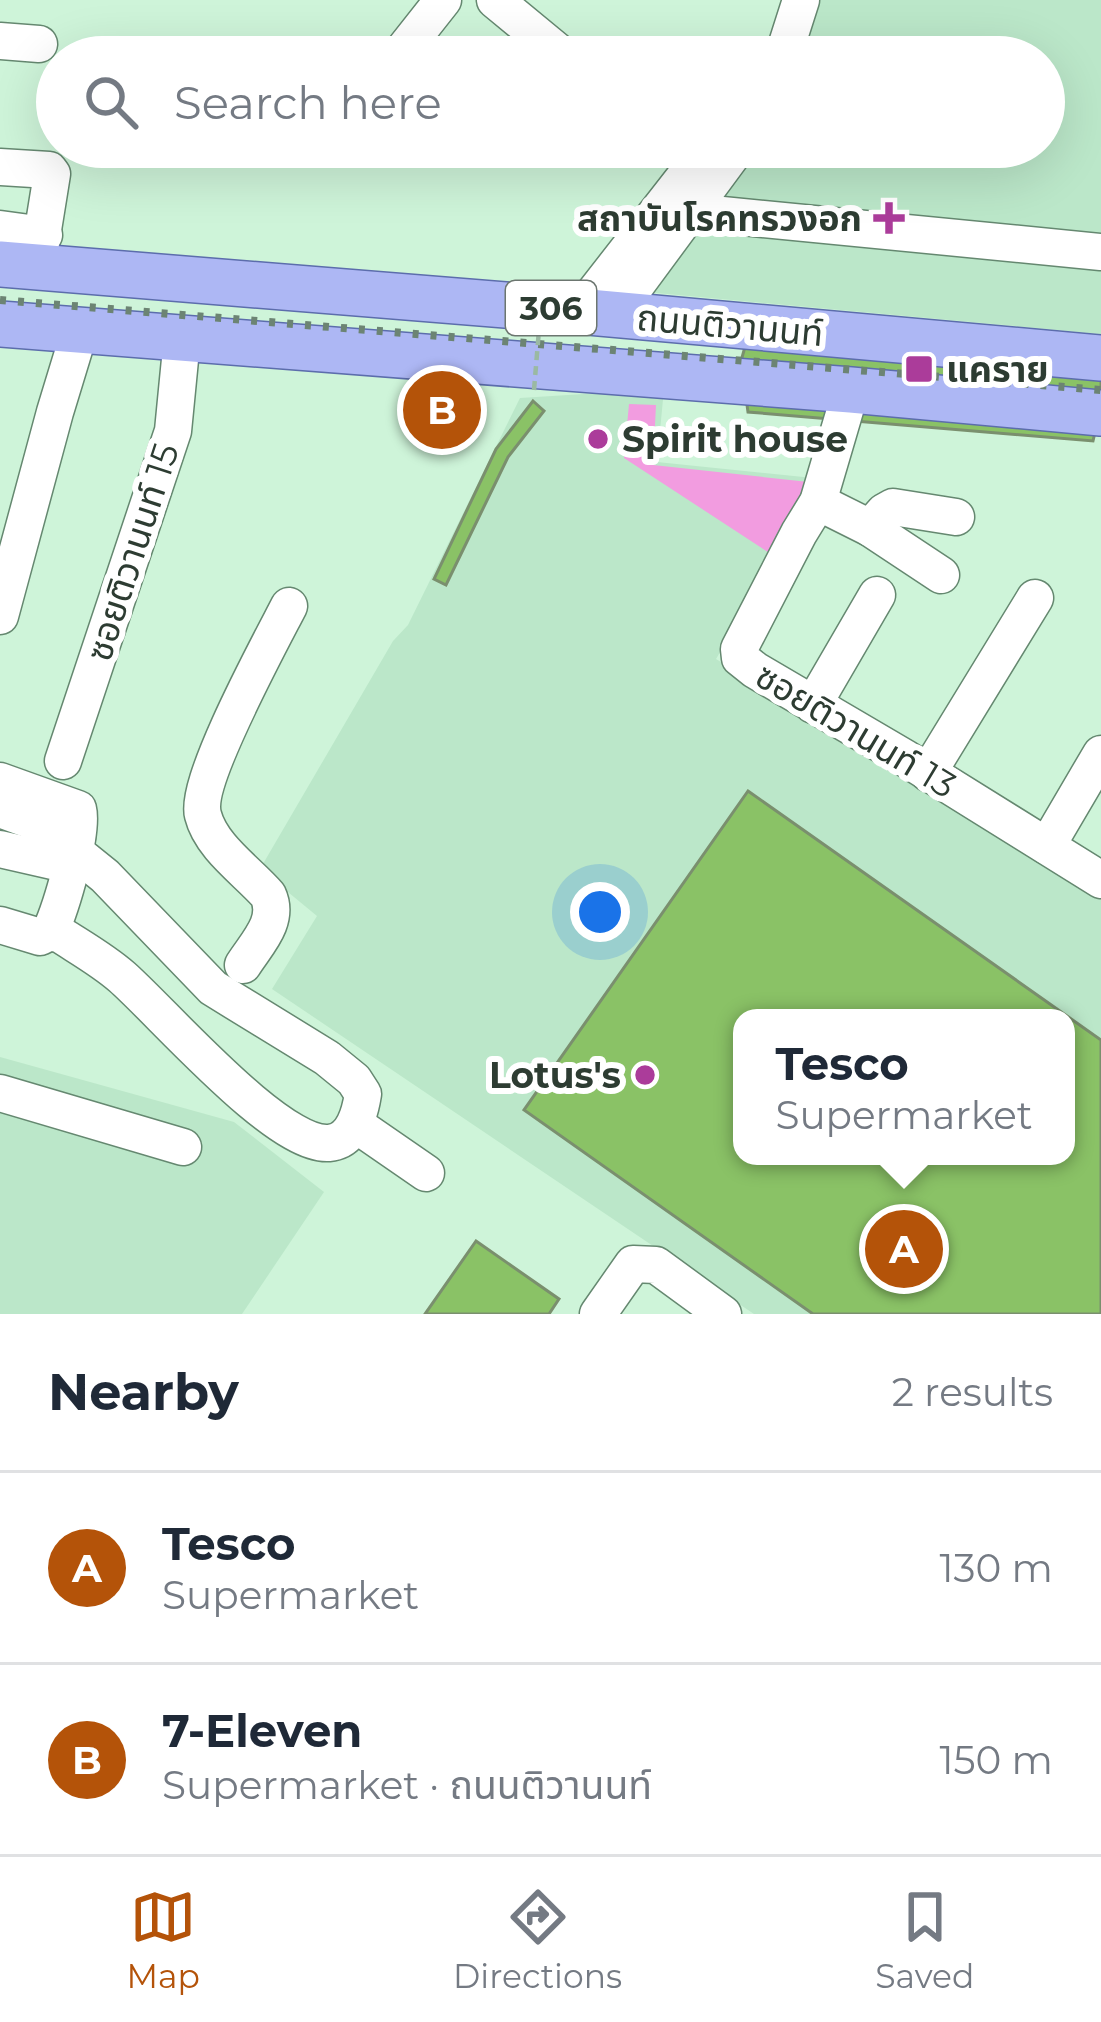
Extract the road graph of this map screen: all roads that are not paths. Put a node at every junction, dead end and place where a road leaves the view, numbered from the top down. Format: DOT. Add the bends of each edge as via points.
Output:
graph roads {
  1 [pos="443,0"];
  2 [pos="495,0"];
  3 [pos="801,0"];
  4 [pos="818,0"];
  5 [pos="415,36"];
  6 [pos="539,36"];
  7 [pos="790,36"];
  8 [pos="807,36"];
  9 [pos="0,40"];
  10 [pos="36,44"];
  11 [pos="0,167"];
  12 [pos="683,168"];
  13 [pos="723,168"];
  14 [pos="692,212"];
  15 [pos="0,229"];
  16 [pos="1101,252"];
  17 [pos="27,255"];
  18 [pos="597,313"];
  19 [pos="0,324"];
  20 [pos="80,330"];
  21 [pos="182,339"];
  22 [pos="1101,358"];
  23 [pos="851,389"];
  24 [pos="1101,413"];
  25 [pos="818,502"];
  26 [pos="956,518"];
  27 [pos="870,528"];
  28 [pos="941,574"];
  29 [pos="877,595"];
  30 [pos="1035,598"];
  31 [pos="289,607"];
  32 [pos="0,616"];
  33 [pos="813,705"];
  34 [pos="1101,754"];
  35 [pos="63,761"];
  36 [pos="928,773"];
  37 [pos="0,782"];
  38 [pos="0,809"];
  39 [pos="1047,846"];
  40 [pos="0,849"];
  41 [pos="74,851"];
  42 [pos="1101,880"];
  43 [pos="0,925"];
  44 [pos="50,932"];
  45 [pos="243,964"];
  46 [pos="0,1094"];
  47 [pos="355,1124"];
  48 [pos="183,1147"];
  49 [pos="427,1173"];
  50 [pos="598,1314"];
  51 [pos="723,1314"];
  1 -- 5 [label="street"];
  2 -- 6 [label="street"];
  3 -- 7 [label="street"];
  4 -- 8 [label="street"];
  9 -- 10 [label="street"];
  11 -- 17 [label="street" via="50,172"];
  12 -- 18 [label="street"];
  13 -- 14 [label="street"];
  14 -- 16 [label="street"];
  14 -- 18 [label="street"];
  15 -- 17 [label="street"];
  17 -- 18 [label="main road, ถนนติวานนท์ / 306"];
  18 -- 22 [label="main road, ถนนติวานนท์ / 306"];
  19 -- 20 [label="main road, ถนนติวานนท์ / 306"];
  20 -- 21 [label="main road, ถนนติวานนท์ / 306"];
  20 -- 32 [label="street"];
  21 -- 23 [label="main road, ถนนติวานนท์ / 306"];
  21 -- 35 [label="street, ซอยติวานนท์ 15" via="173,431"];
  23 -- 24 [label="main road, ถนนติวานนท์ / 306"];
  23 -- 25 [label="street, ซอยติวานนท์ 13"];
  25 -- 27 [label="street"];
  25 -- 33 [label="street, ซอยติวานนท์ 13" via="740,650 745,664"];
  26 -- 27 [label="street" via="893,507"];
  27 -- 28 [label="street"];
  29 -- 33 [label="street"];
  30 -- 36 [label="street"];
  31 -- 45 [label="street" via="220,746 200,809 208,830 273,906"];
  33 -- 36 [label="street, ซอยติวานนท์ 13"];
  34 -- 39 [label="street"];
  36 -- 39 [label="street, ซอยติวานนท์ 13"];
  37 -- 41 [label="street" via="78,808"];
  38 -- 41 [label="street"];
  39 -- 42 [label="street, ซอยติวานนท์ 13"];
  40 -- 41 [label="street"];
  41 -- 44 [label="street"];
  41 -- 47 [label="street" via="213,988 354,1080 363,1094"];
  43 -- 44 [label="street" via="40,937"];
  44 -- 47 [label="street" via="121,976 280,1125 333,1144"];
  46 -- 48 [label="street"];
  47 -- 49 [label="street"];
  50 -- 51 [label="street" via="634,1264 645,1264"];
}
